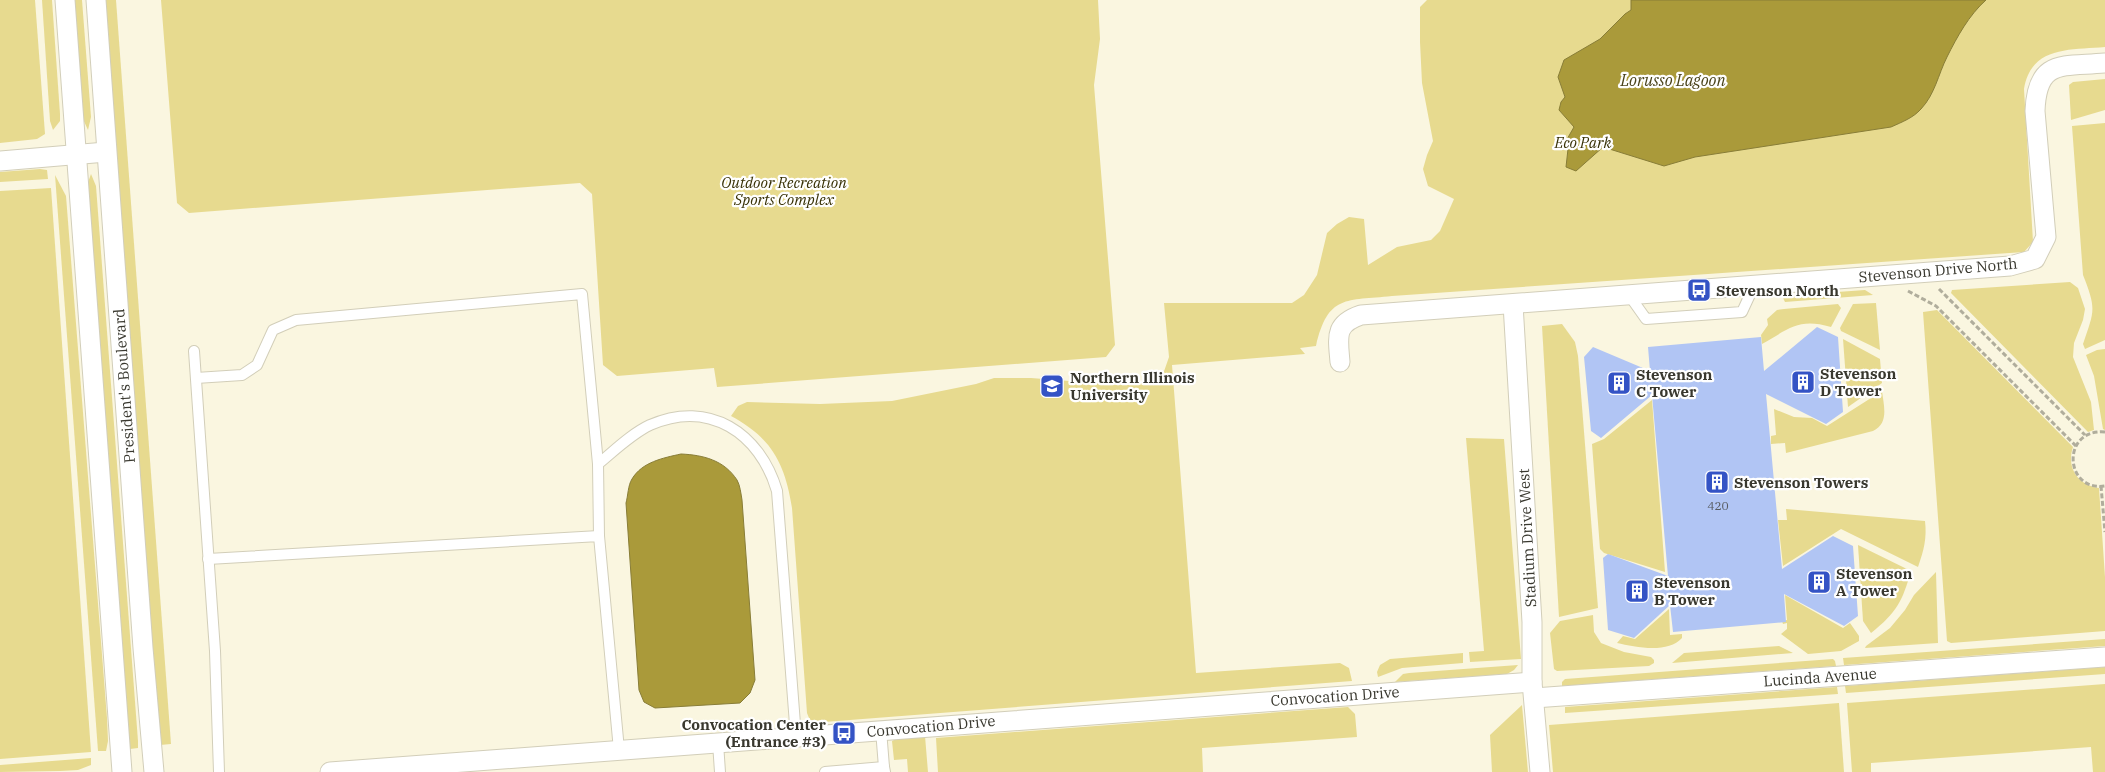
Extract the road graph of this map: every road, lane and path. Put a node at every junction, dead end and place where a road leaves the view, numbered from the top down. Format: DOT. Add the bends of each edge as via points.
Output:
graph roads {
  1 [pos="65,0"];
  2 [pos="96,0"];
  3 [pos="2105,64"];
  4 [pos="106,152"];
  5 [pos="75,155"];
  6 [pos="0,161"];
  7 [pos="1754,286"];
  8 [pos="1936,287"];
  9 [pos="1904,289"];
  10 [pos="1629,295"];
  11 [pos="1512,304"];
  12 [pos="194,351"];
  13 [pos="1340,362"];
  14 [pos="196,378"];
  15 [pos="2105,432"];
  16 [pos="2086,435"];
  17 [pos="2076,446"];
  18 [pos="598,464"];
  19 [pos="2103,486"];
  20 [pos="2105,532"];
  21 [pos="599,536"];
  22 [pos="208,559"];
  23 [pos="2105,657"];
  24 [pos="1533,690"];
  25 [pos="881,730"];
  26 [pos="796,737"];
  27 [pos="718,743"];
  28 [pos="619,750"];
  29 [pos="885,769"];
  30 [pos="122,772"];
  31 [pos="154,772"];
  32 [pos="219,772"];
  33 [pos="330,772"];
  34 [pos="720,772"];
  35 [pos="825,772"];
  36 [pos="1540,772"];
  1 -- 5 [label="street, President's Boulevard"];
  2 -- 4 [label="street, President's Boulevard"];
  3 -- 7 [label="street, Stevenson Drive North" via="2056,67 2040,80 2035,110 2046,237 2035,259 2010,266"];
  4 -- 5 [label="street"];
  4 -- 31 [label="street, President's Boulevard"];
  5 -- 6 [label="street"];
  5 -- 30 [label="street, President's Boulevard"];
  7 -- 10 [label="street, Stevenson Drive North"];
  7 -- 10 [label="lane" via="1742,312 1646,319"];
  8 -- 16 [label="path"];
  9 -- 17 [label="path" via="1936,306"];
  10 -- 11 [label="street, Stevenson Drive North"];
  11 -- 13 [label="street, Stevenson Drive North" via="1361,315 1348,320 1341,328 1338,338"];
  11 -- 24 [label="street, Stadium Drive West" via="1532,622"];
  12 -- 14 [label="lane"];
  14 -- 18 [label="lane" via="242,375 256,365 273,330 296,320 582,294"];
  14 -- 22 [label="lane"];
  15 -- 16 [label="path"];
  16 -- 17 [label="path"];
  17 -- 19 [label="path" via="2073,462 2079,477 2085,482"];
  18 -- 21 [label="lane"];
  18 -- 26 [label="lane" via="648,426 690,417 706,418 735,429 761,454 771,472 776,491"];
  19 -- 20 [label="path"];
  21 -- 22 [label="lane"];
  21 -- 28 [label="lane"];
  22 -- 32 [label="lane"];
  23 -- 24 [label="street, Lucinda Avenue"];
  24 -- 25 [label="street, Convocation Drive"];
  24 -- 36 [label="street, Stadium Drive West"];
  25 -- 26 [label="street, Convocation Drive"];
  25 -- 29 [label="lane"];
  26 -- 27 [label="street, Convocation Drive"];
  27 -- 28 [label="street, Convocation Drive"];
  27 -- 34 [label="lane"];
  28 -- 33 [label="street, Convocation Drive"];
  29 -- 35 [label="lane"];
}
